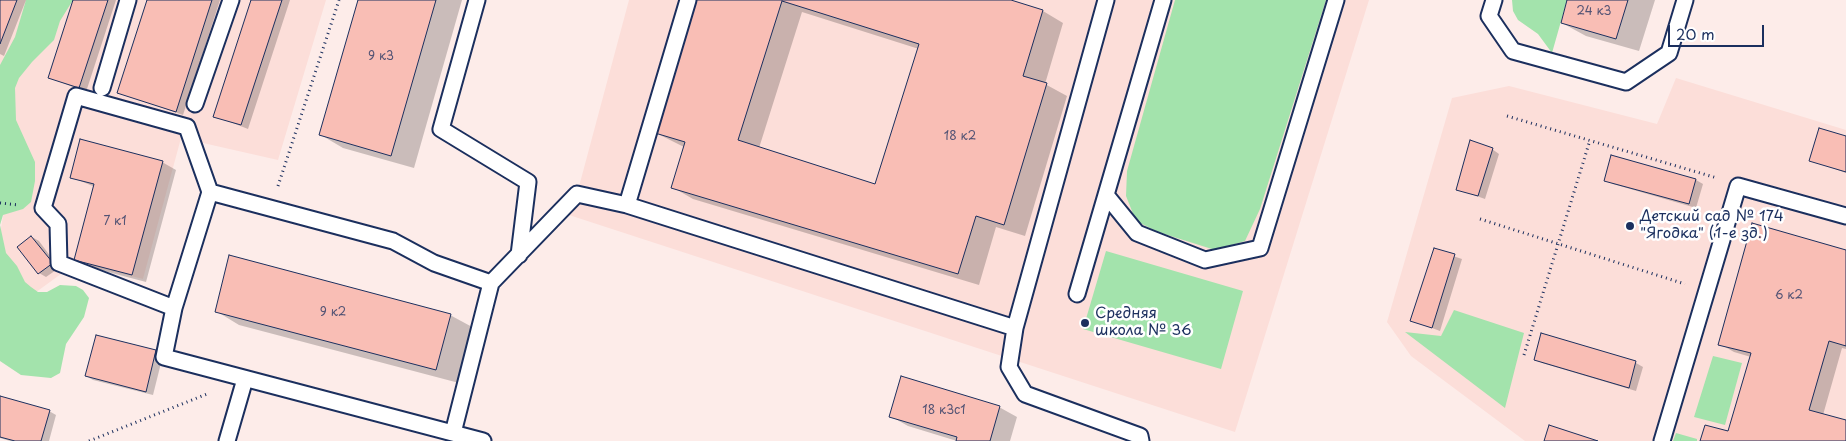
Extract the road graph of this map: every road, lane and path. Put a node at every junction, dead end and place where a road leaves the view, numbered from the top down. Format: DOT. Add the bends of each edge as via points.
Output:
graph roads {
  1 [pos="128,0"];
  2 [pos="231,0"];
  3 [pos="339,0"];
  4 [pos="477,0"];
  5 [pos="688,0"];
  6 [pos="1106,0"];
  7 [pos="1163,0"];
  8 [pos="1336,0"];
  9 [pos="1494,0"];
  10 [pos="1685,0"];
  11 [pos="102,88"];
  12 [pos="195,104"];
  13 [pos="1507,116"];
  14 [pos="1590,140"];
  15 [pos="1738,186"];
  16 [pos="210,192"];
  17 [pos="1106,195"];
  18 [pos="627,205"];
  19 [pos="271,208"];
  20 [pos="1846,216"];
  21 [pos="1480,219"];
  22 [pos="1557,244"];
  23 [pos="519,255"];
  24 [pos="491,283"];
  25 [pos="1707,291"];
  26 [pos="1078,294"];
  27 [pos="174,308"];
  28 [pos="1015,328"];
  29 [pos="1524,355"];
  30 [pos="245,378"];
  31 [pos="209,394"];
  32 [pos="453,433"];
  33 [pos="89,441"];
  34 [pos="227,441"];
  35 [pos="484,441"];
  36 [pos="1141,441"];
  37 [pos="1662,441"];
  1 -- 11 [label="lane"];
  2 -- 12 [label="lane"];
  3 -- 19 [label="path"];
  4 -- 23 [label="lane" via="441,129 528,182"];
  5 -- 18 [label="lane"];
  6 -- 28 [label="lane"];
  7 -- 17 [label="lane"];
  8 -- 17 [label="lane" via="1260,248 1205,260 1137,233"];
  9 -- 10 [label="lane" via="1489,16 1513,51 1626,82 1669,53"];
  13 -- 14 [label="path"];
  14 -- 15 [label="path"];
  14 -- 22 [label="path"];
  15 -- 20 [label="lane"];
  15 -- 25 [label="lane"];
  16 -- 19 [label="lane"];
  16 -- 27 [label="lane"];
  16 -- 27 [label="lane" via="187,127 76,96 43,208 58,224 60,263"];
  17 -- 26 [label="lane"];
  18 -- 23 [label="lane" via="577,194"];
  18 -- 28 [label="lane"];
  19 -- 24 [label="lane" via="393,241 434,264"];
  21 -- 22 [label="path"];
  22 -- 25 [label="path"];
  22 -- 29 [label="path"];
  23 -- 24 [label="lane"];
  24 -- 32 [label="lane"];
  25 -- 37 [label="lane"];
  27 -- 30 [label="lane" via="164,357"];
  28 -- 36 [label="lane" via="1009,367 1026,394 1140,436"];
  30 -- 32 [label="lane"];
  30 -- 34 [label="lane"];
  31 -- 33 [label="path"];
  32 -- 35 [label="lane"];
}
